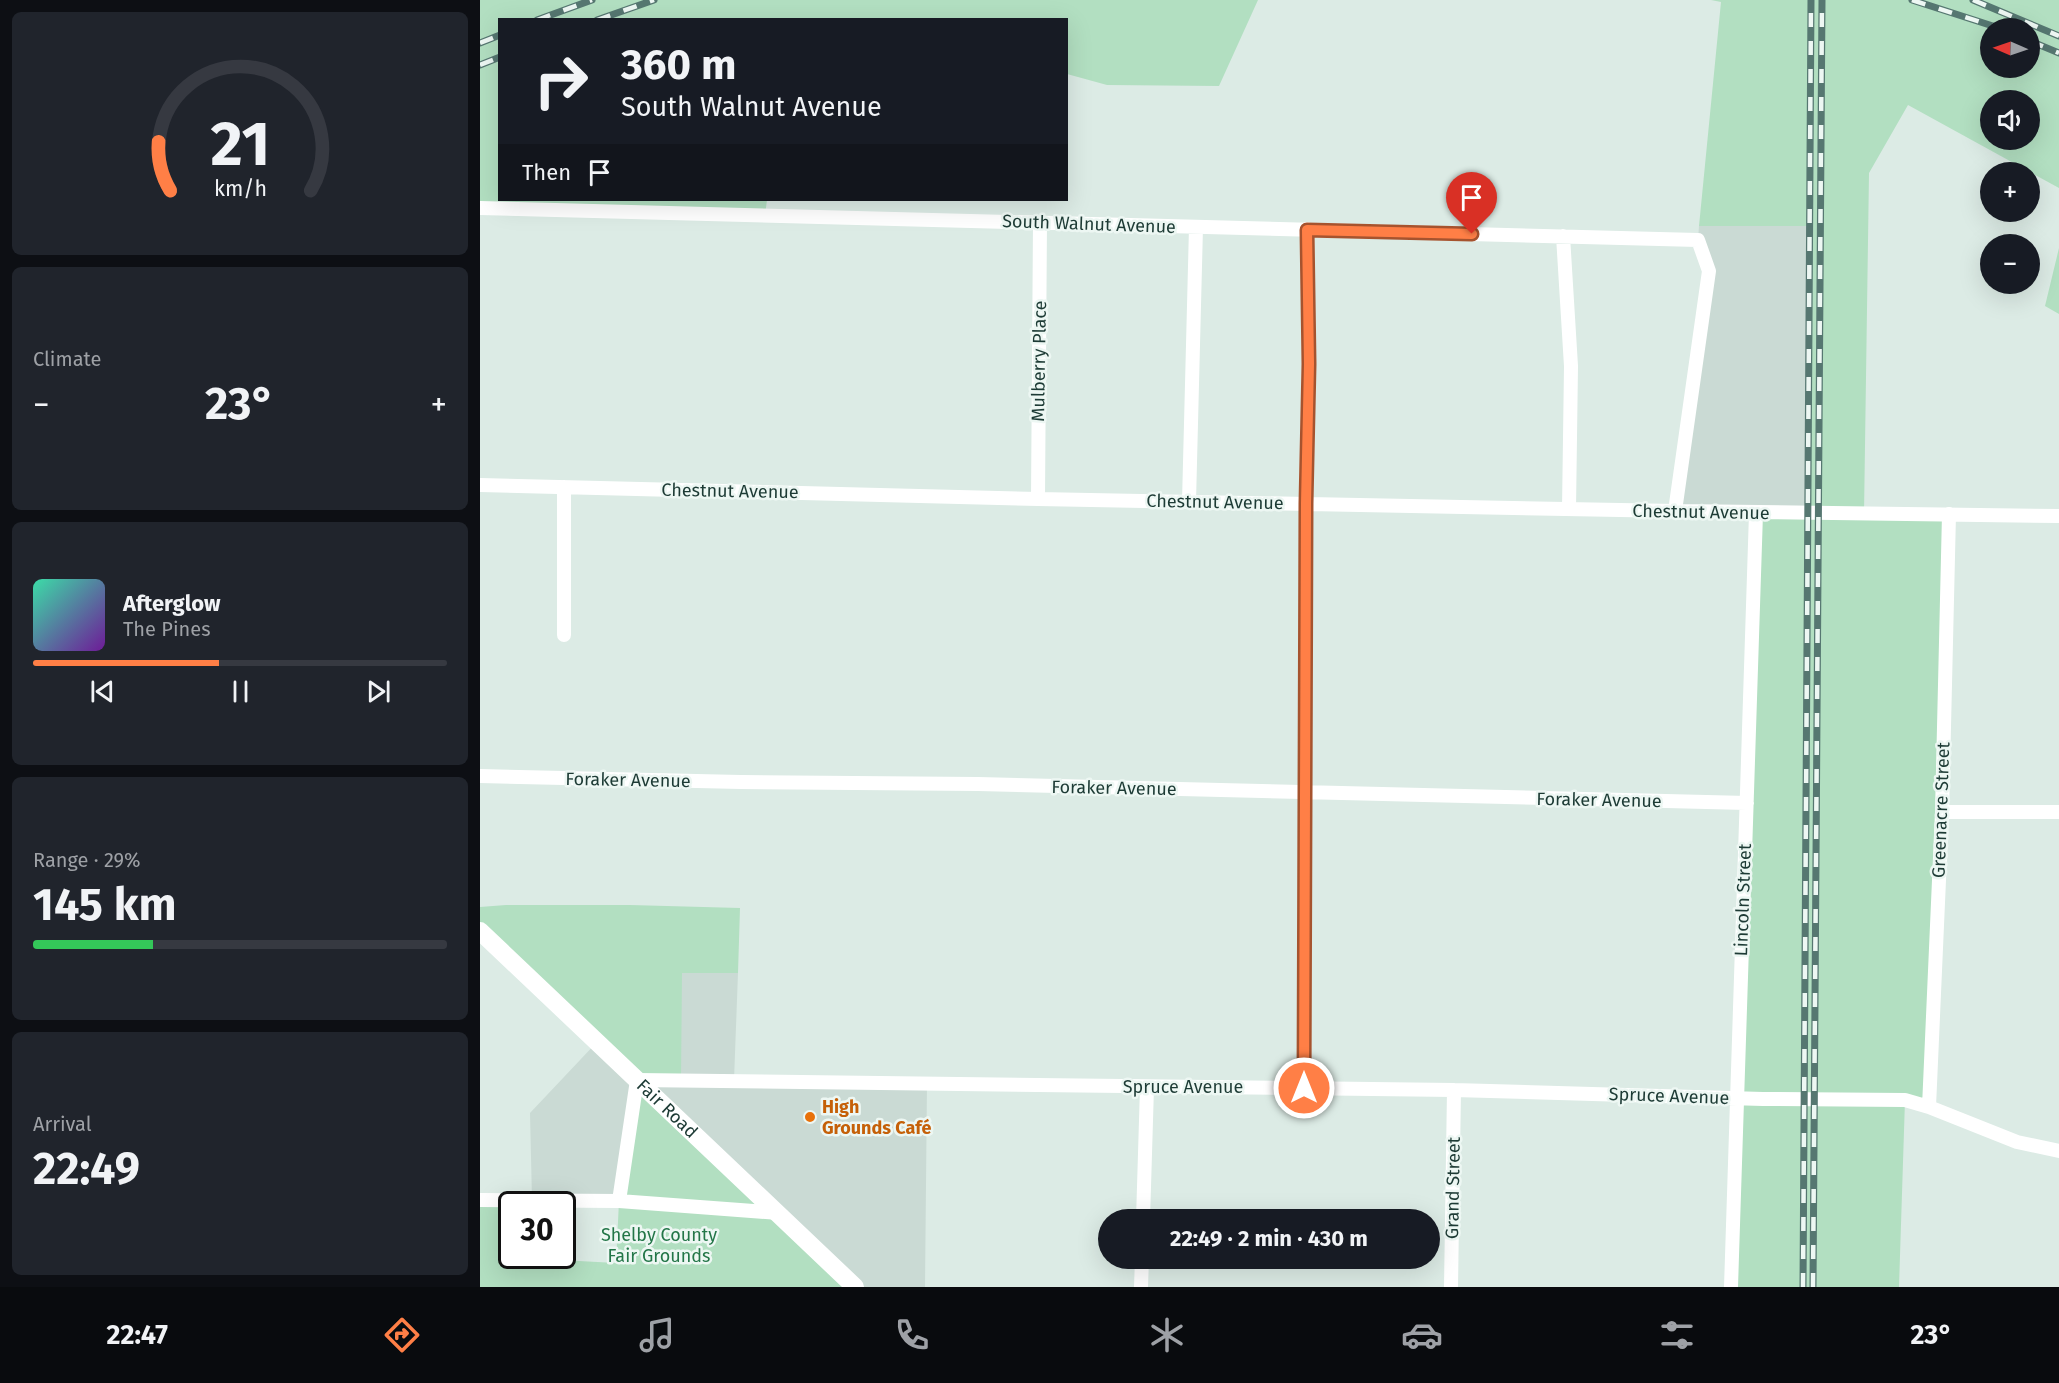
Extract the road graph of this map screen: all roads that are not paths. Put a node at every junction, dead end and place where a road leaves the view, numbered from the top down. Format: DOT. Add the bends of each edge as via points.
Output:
graph roads {
  1 [pos="480,208"];
  2 [pos="1040,222"];
  3 [pos="1196,227"];
  4 [pos="1307,230"];
  5 [pos="1563,236"];
  6 [pos="480,485"];
  7 [pos="564,487"];
  8 [pos="1038,499"];
  9 [pos="1189,502"];
  10 [pos="1306,503"];
  11 [pos="1569,509"];
  12 [pos="1675,512"];
  13 [pos="1756,513"];
  14 [pos="1949,514"];
  15 [pos="2059,516"];
  16 [pos="564,635"];
  17 [pos="480,776"];
  18 [pos="1305,792"];
  19 [pos="1747,803"];
  20 [pos="1942,812"];
  21 [pos="2059,812"];
  22 [pos="480,931"];
  23 [pos="637,1080"];
  24 [pos="1148,1087"];
  25 [pos="1304,1088"];
  26 [pos="1454,1090"];
  27 [pos="1736,1098"];
  28 [pos="1929,1107"];
  29 [pos="2059,1151"];
  30 [pos="480,1200"];
  31 [pos="619,1201"];
  32 [pos="1143,1209"];
  33 [pos="779,1213"];
  34 [pos="1142,1269"];
  35 [pos="855,1287"];
  36 [pos="1141,1287"];
  37 [pos="1451,1287"];
  38 [pos="1731,1287"];
  1 -- 2 [label="street, South Walnut Avenue"];
  2 -- 3 [label="street, South Walnut Avenue"];
  2 -- 8 [label="street, Mulberry Place"];
  3 -- 4 [label="street, South Walnut Avenue"];
  3 -- 9 [label="street"];
  4 -- 5 [label="street, South Walnut Avenue"];
  4 -- 10 [label="street"];
  5 -- 11 [label="street" via="1571,366"];
  5 -- 12 [label="street, South Walnut Avenue" via="1698,240 1709,271"];
  6 -- 7 [label="street, Chestnut Avenue"];
  7 -- 8 [label="street, Chestnut Avenue"];
  7 -- 16 [label="street"];
  8 -- 9 [label="street, Chestnut Avenue"];
  9 -- 10 [label="street, Chestnut Avenue"];
  10 -- 11 [label="street, Chestnut Avenue"];
  10 -- 18 [label="street"];
  11 -- 12 [label="street, Chestnut Avenue"];
  12 -- 13 [label="street, Chestnut Avenue"];
  13 -- 14 [label="street, Chestnut Avenue"];
  13 -- 19 [label="street, Lincoln Street"];
  14 -- 15 [label="street, Chestnut Avenue"];
  14 -- 20 [label="street, Greenacre Street"];
  17 -- 18 [label="street, Foraker Avenue"];
  18 -- 19 [label="street, Foraker Avenue"];
  18 -- 25 [label="street"];
  19 -- 27 [label="street, Lincoln Street"];
  20 -- 21 [label="street"];
  20 -- 28 [label="street, Greenacre Street"];
  22 -- 23 [label="main road, Fair Road"];
  23 -- 24 [label="street, Spruce Avenue"];
  23 -- 31 [label="street"];
  23 -- 33 [label="main road, Fair Road"];
  24 -- 25 [label="street, Spruce Avenue"];
  24 -- 32 [label="street"];
  25 -- 26 [label="street, Spruce Avenue"];
  26 -- 27 [label="street, Spruce Avenue"];
  26 -- 37 [label="street, Grand Street"];
  27 -- 28 [label="street, Spruce Avenue" via="1905,1100"];
  27 -- 38 [label="street, Lincoln Street"];
  28 -- 29 [label="street, Spruce Avenue" via="2017,1142"];
  30 -- 31 [label="street"];
  31 -- 33 [label="street"];
  33 -- 35 [label="main road, Fair Road"];
  34 -- 36 [label="street"];
}
